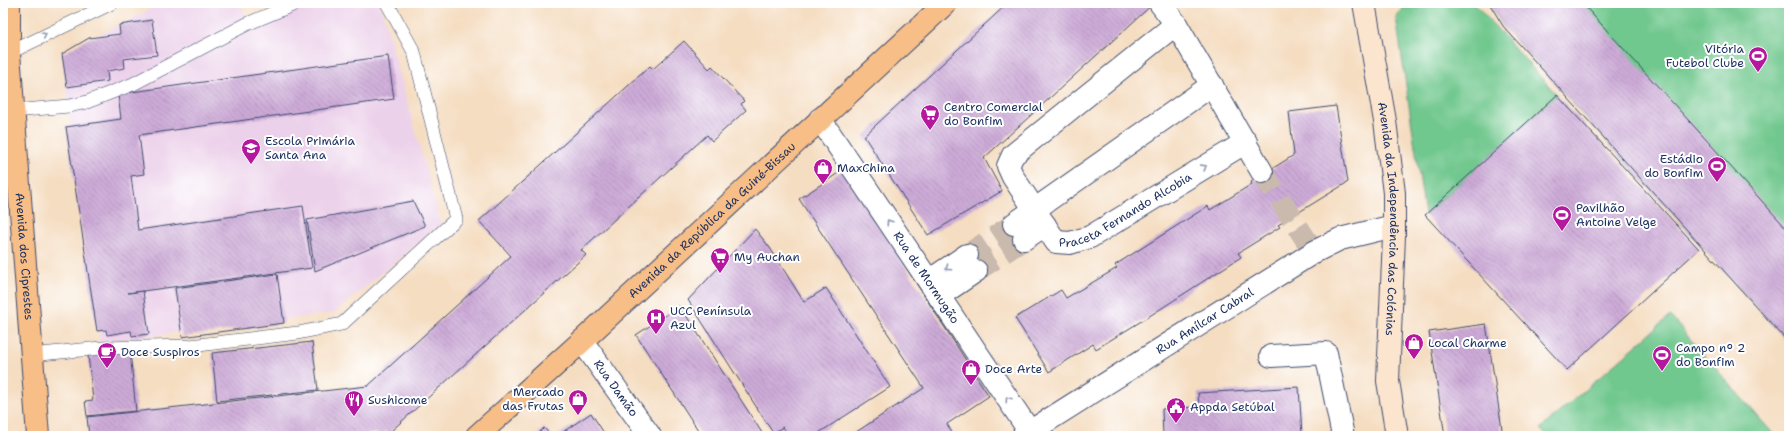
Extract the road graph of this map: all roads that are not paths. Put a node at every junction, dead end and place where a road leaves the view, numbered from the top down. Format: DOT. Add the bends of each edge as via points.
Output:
graph roads {
  1 [pos="9,3"];
  2 [pos="112,3"];
  3 [pos="297,3"];
  4 [pos="387,3"];
  5 [pos="946,3"];
  6 [pos="1160,3"];
  7 [pos="1364,3"];
  8 [pos="1176,24"];
  9 [pos="6,43"];
  10 [pos="1212,85"];
  11 [pos="13,111"];
  12 [pos="820,119"];
  13 [pos="1246,142"];
  14 [pos="1262,172"];
  15 [pos="1040,217"];
  16 [pos="1394,226"];
  17 [pos="1019,231"];
  18 [pos="972,263"];
  19 [pos="934,289"];
  20 [pos="582,341"];
  21 [pos="31,355"];
  22 [pos="1271,356"];
  23 [pos="1028,435"];
  24 [pos="38,436"];
  25 [pos="477,436"];
  26 [pos="650,436"];
  27 [pos="1343,436"];
  28 [pos="1397,436"];
  1 -- 9 [label="main road, Avenida dos Ciprestes"];
  9 -- 2 [label="lane, one-way"];
  3 -- 11 [label="lane" via="247,24 133,84 69,106"];
  4 -- 21 [label="lane" via="414,52 456,219 342,324 298,333 190,346 101,348"];
  5 -- 12 [label="main road, Avenida da República da Guiné-Bissau"];
  6 -- 8 [label="street"];
  7 -- 16 [label="main road, Avenida da Independência das Colónias" via="1385,121 1394,193"];
  8 -- 10 [label="street"];
  8 -- 15 [label="street" via="1013,156 1008,166"];
  9 -- 11 [label="main road, Avenida dos Ciprestes"];
  10 -- 13 [label="street"];
  10 -- 15 [label="street"];
  11 -- 21 [label="main road, Avenida dos Ciprestes"];
  19 -- 12 [label="street, Rua de Mormugão, one-way"];
  12 -- 20 [label="main road, Avenida da República da Guiné-Bissau"];
  13 -- 14 [label="street"];
  15 -- 13 [label="street, Praceta Fernando Alcobia, one-way" via="1056,242 1070,243 1090,237"];
  15 -- 17 [label="street"];
  16 -- 23 [label="street, Rua Amílcar Cabral" via="1340,239 1314,252"];
  16 -- 28 [label="main road, Avenida da Independência das Colónias" via="1388,381"];
  18 -- 19 [label="street"];
  23 -- 19 [label="street, Rua de Mormugão, one-way"];
  20 -- 25 [label="main road, Avenida da República da Guiné-Bissau"];
  20 -- 26 [label="street, Rua Damão"];
  21 -- 24 [label="main road, Avenida dos Ciprestes"];
  22 -- 27 [label="street" via="1326,353"];
}
